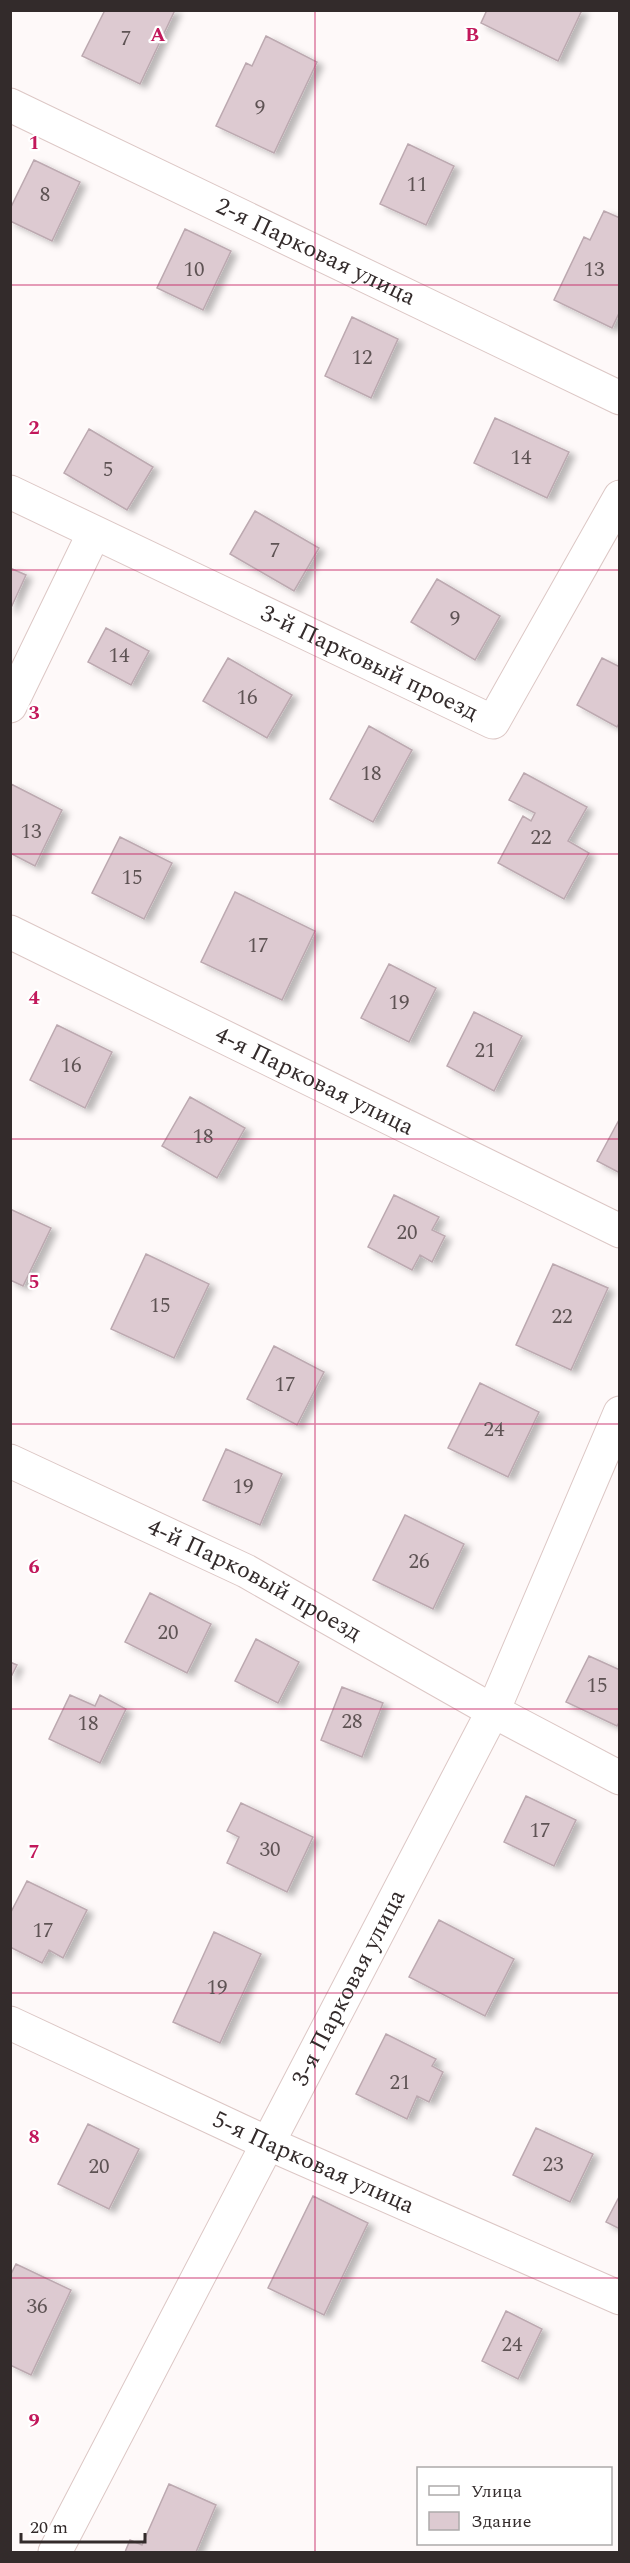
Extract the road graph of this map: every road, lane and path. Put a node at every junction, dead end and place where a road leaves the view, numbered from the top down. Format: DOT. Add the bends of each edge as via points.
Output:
graph roads {
  1 [pos="10,105"];
  2 [pos="620,398"];
  3 [pos="10,492"];
  4 [pos="620,497"];
  5 [pos="94,533"];
  6 [pos="10,706"];
  7 [pos="10,932"];
  8 [pos="620,1231"];
  9 [pos="620,1413"];
  10 [pos="10,1461"];
  11 [pos="493,1710"];
  12 [pos="620,1778"];
  13 [pos="10,2023"];
  14 [pos="267,2143"];
  15 [pos="620,2298"];
  16 [pos="55,2553"];
  1 -- 2 [label="street, 2-я Парковая улица"];
  3 -- 5 [label="street, 3-й Парковый проезд"];
  4 -- 5 [label="street, 3-й Парковый проезд" via="493,722"];
  5 -- 6 [label="street"];
  7 -- 8 [label="street, 4-я Парковая улица"];
  9 -- 11 [label="street, 3-я Парковая улица"];
  10 -- 11 [label="street, 4-й Парковый проезд" via="246,1571"];
  11 -- 12 [label="street, 4-й Парковый проезд"];
  11 -- 14 [label="street, 3-я Парковая улица"];
  13 -- 14 [label="street, 5-я Парковая улица"];
  14 -- 15 [label="street, 5-я Парковая улица"];
  14 -- 16 [label="street, 3-я Парковая улица"];
}
